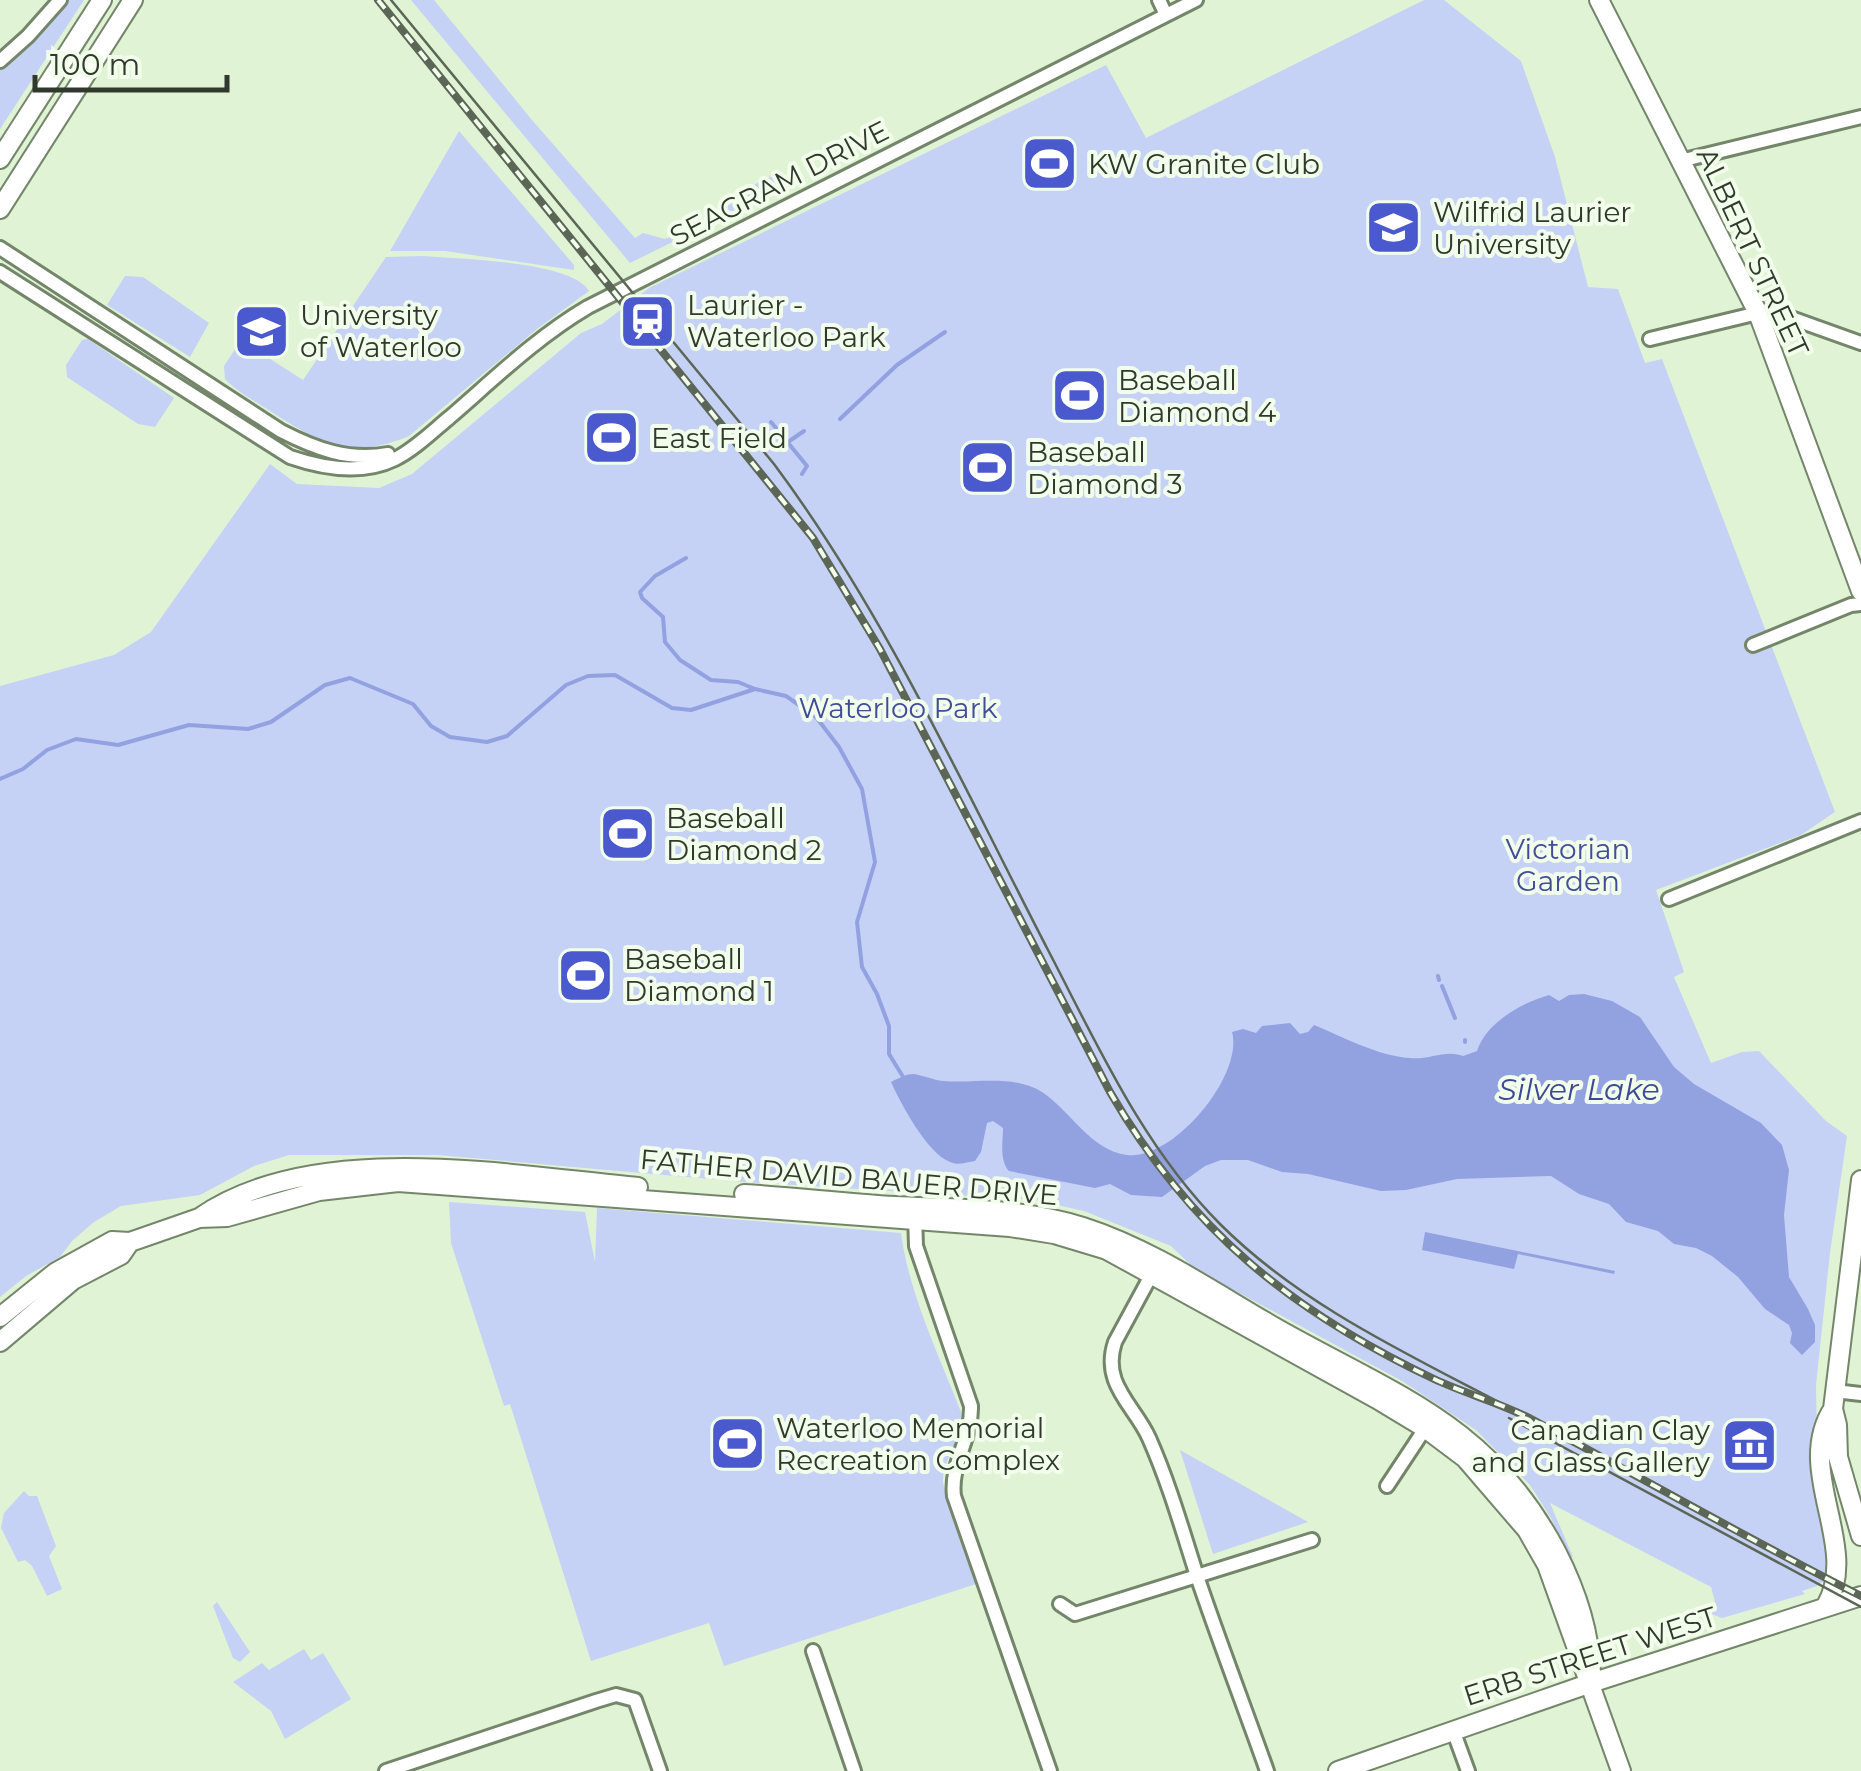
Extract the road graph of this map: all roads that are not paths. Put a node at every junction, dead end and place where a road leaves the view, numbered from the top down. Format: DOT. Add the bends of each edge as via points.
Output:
graph roads {
  1 [pos="60,0"];
  2 [pos="102,0"];
  3 [pos="133,0"];
  4 [pos="1158,0"];
  5 [pos="1196,0"];
  6 [pos="1599,0"];
  7 [pos="1166,15"];
  8 [pos="0,60"];
  9 [pos="1861,117"];
  10 [pos="0,160"];
  11 [pos="1680,160"];
  12 [pos="0,208"];
  13 [pos="0,248"];
  14 [pos="0,272"];
  15 [pos="1758,313"];
  16 [pos="1650,338"];
  17 [pos="1861,343"];
  18 [pos="410,449"];
  19 [pos="1861,591"];
  20 [pos="1861,604"];
  21 [pos="1753,644"];
  22 [pos="1861,822"];
  23 [pos="1669,899"];
  24 [pos="1861,1180"];
  25 [pos="915,1213"];
  26 [pos="130,1242"];
  27 [pos="1156,1268"];
  28 [pos="0,1318"];
  29 [pos="0,1342"];
  30 [pos="1861,1394"];
  31 [pos="1834,1400"];
  32 [pos="1430,1422"];
  33 [pos="1387,1486"];
  34 [pos="1861,1536"];
  35 [pos="1312,1540"];
  36 [pos="1198,1577"];
  37 [pos="1861,1596"];
  38 [pos="1060,1604"];
  39 [pos="1826,1607"];
  40 [pos="813,1651"];
  41 [pos="1592,1683"];
  42 [pos="1453,1730"];
  43 [pos="386,1771"];
  44 [pos="660,1771"];
  45 [pos="854,1771"];
  46 [pos="1050,1771"];
  47 [pos="1267,1771"];
  48 [pos="1338,1771"];
  49 [pos="1468,1771"];
  50 [pos="1621,1771"];
  1 -- 8 [label="street"];
  2 -- 10 [label="street"];
  3 -- 12 [label="street"];
  4 -- 7 [label="street"];
  5 -- 7 [label="street, SEAGRAM DRIVE"];
  6 -- 11 [label="street, ALBERT STREET"];
  7 -- 18 [label="street, SEAGRAM DRIVE" via="588,307"];
  9 -- 11 [label="street"];
  11 -- 15 [label="street, ALBERT STREET"];
  13 -- 18 [label="street" via="311,446 357,457"];
  14 -- 18 [label="street, SEAGRAM DRIVE" via="290,457 353,468"];
  15 -- 16 [label="street"];
  15 -- 17 [label="street" via="1790,316"];
  15 -- 19 [label="street, ALBERT STREET"];
  20 -- 21 [label="street"];
  22 -- 23 [label="street"];
  24 -- 31 [label="street"];
  25 -- 26 [label="street, FATHER DAVID BAUER DRIVE" via="384,1167 325,1173 224,1200 199,1218"];
  25 -- 27 [label="street, FATHER DAVID BAUER DRIVE" via="1054,1220 1118,1241"];
  25 -- 46 [label="street" via="916,1246 971,1406 970,1429 954,1465 954,1496"];
  26 -- 28 [label="street, FATHER DAVID BAUER DRIVE" via="112,1241 56,1272"];
  26 -- 29 [label="street, FATHER DAVID BAUER DRIVE"];
  27 -- 32 [label="street, FATHER DAVID BAUER DRIVE"];
  27 -- 36 [label="street" via="1115,1342 1113,1375 1170,1488"];
  30 -- 31 [label="street"];
  31 -- 34 [label="street" via="1838,1457"];
  31 -- 39 [label="street" via="1824,1422 1824,1452 1848,1557 1843,1586"];
  32 -- 33 [label="street"];
  32 -- 41 [label="street, FATHER DAVID BAUER DRIVE" via="1453,1427 1510,1479 1536,1514 1579,1608"];
  35 -- 36 [label="street"];
  36 -- 38 [label="street" via="1075,1614"];
  36 -- 47 [label="street"];
  37 -- 39 [label="street, ERB STREET WEST"];
  39 -- 41 [label="street, ERB STREET WEST"];
  40 -- 45 [label="street"];
  41 -- 42 [label="street, ERB STREET WEST"];
  41 -- 50 [label="street, FATHER DAVID BAUER DRIVE"];
  42 -- 48 [label="street, ERB STREET WEST"];
  42 -- 49 [label="street"];
  43 -- 44 [label="street" via="627,1695 635,1700"];
}
